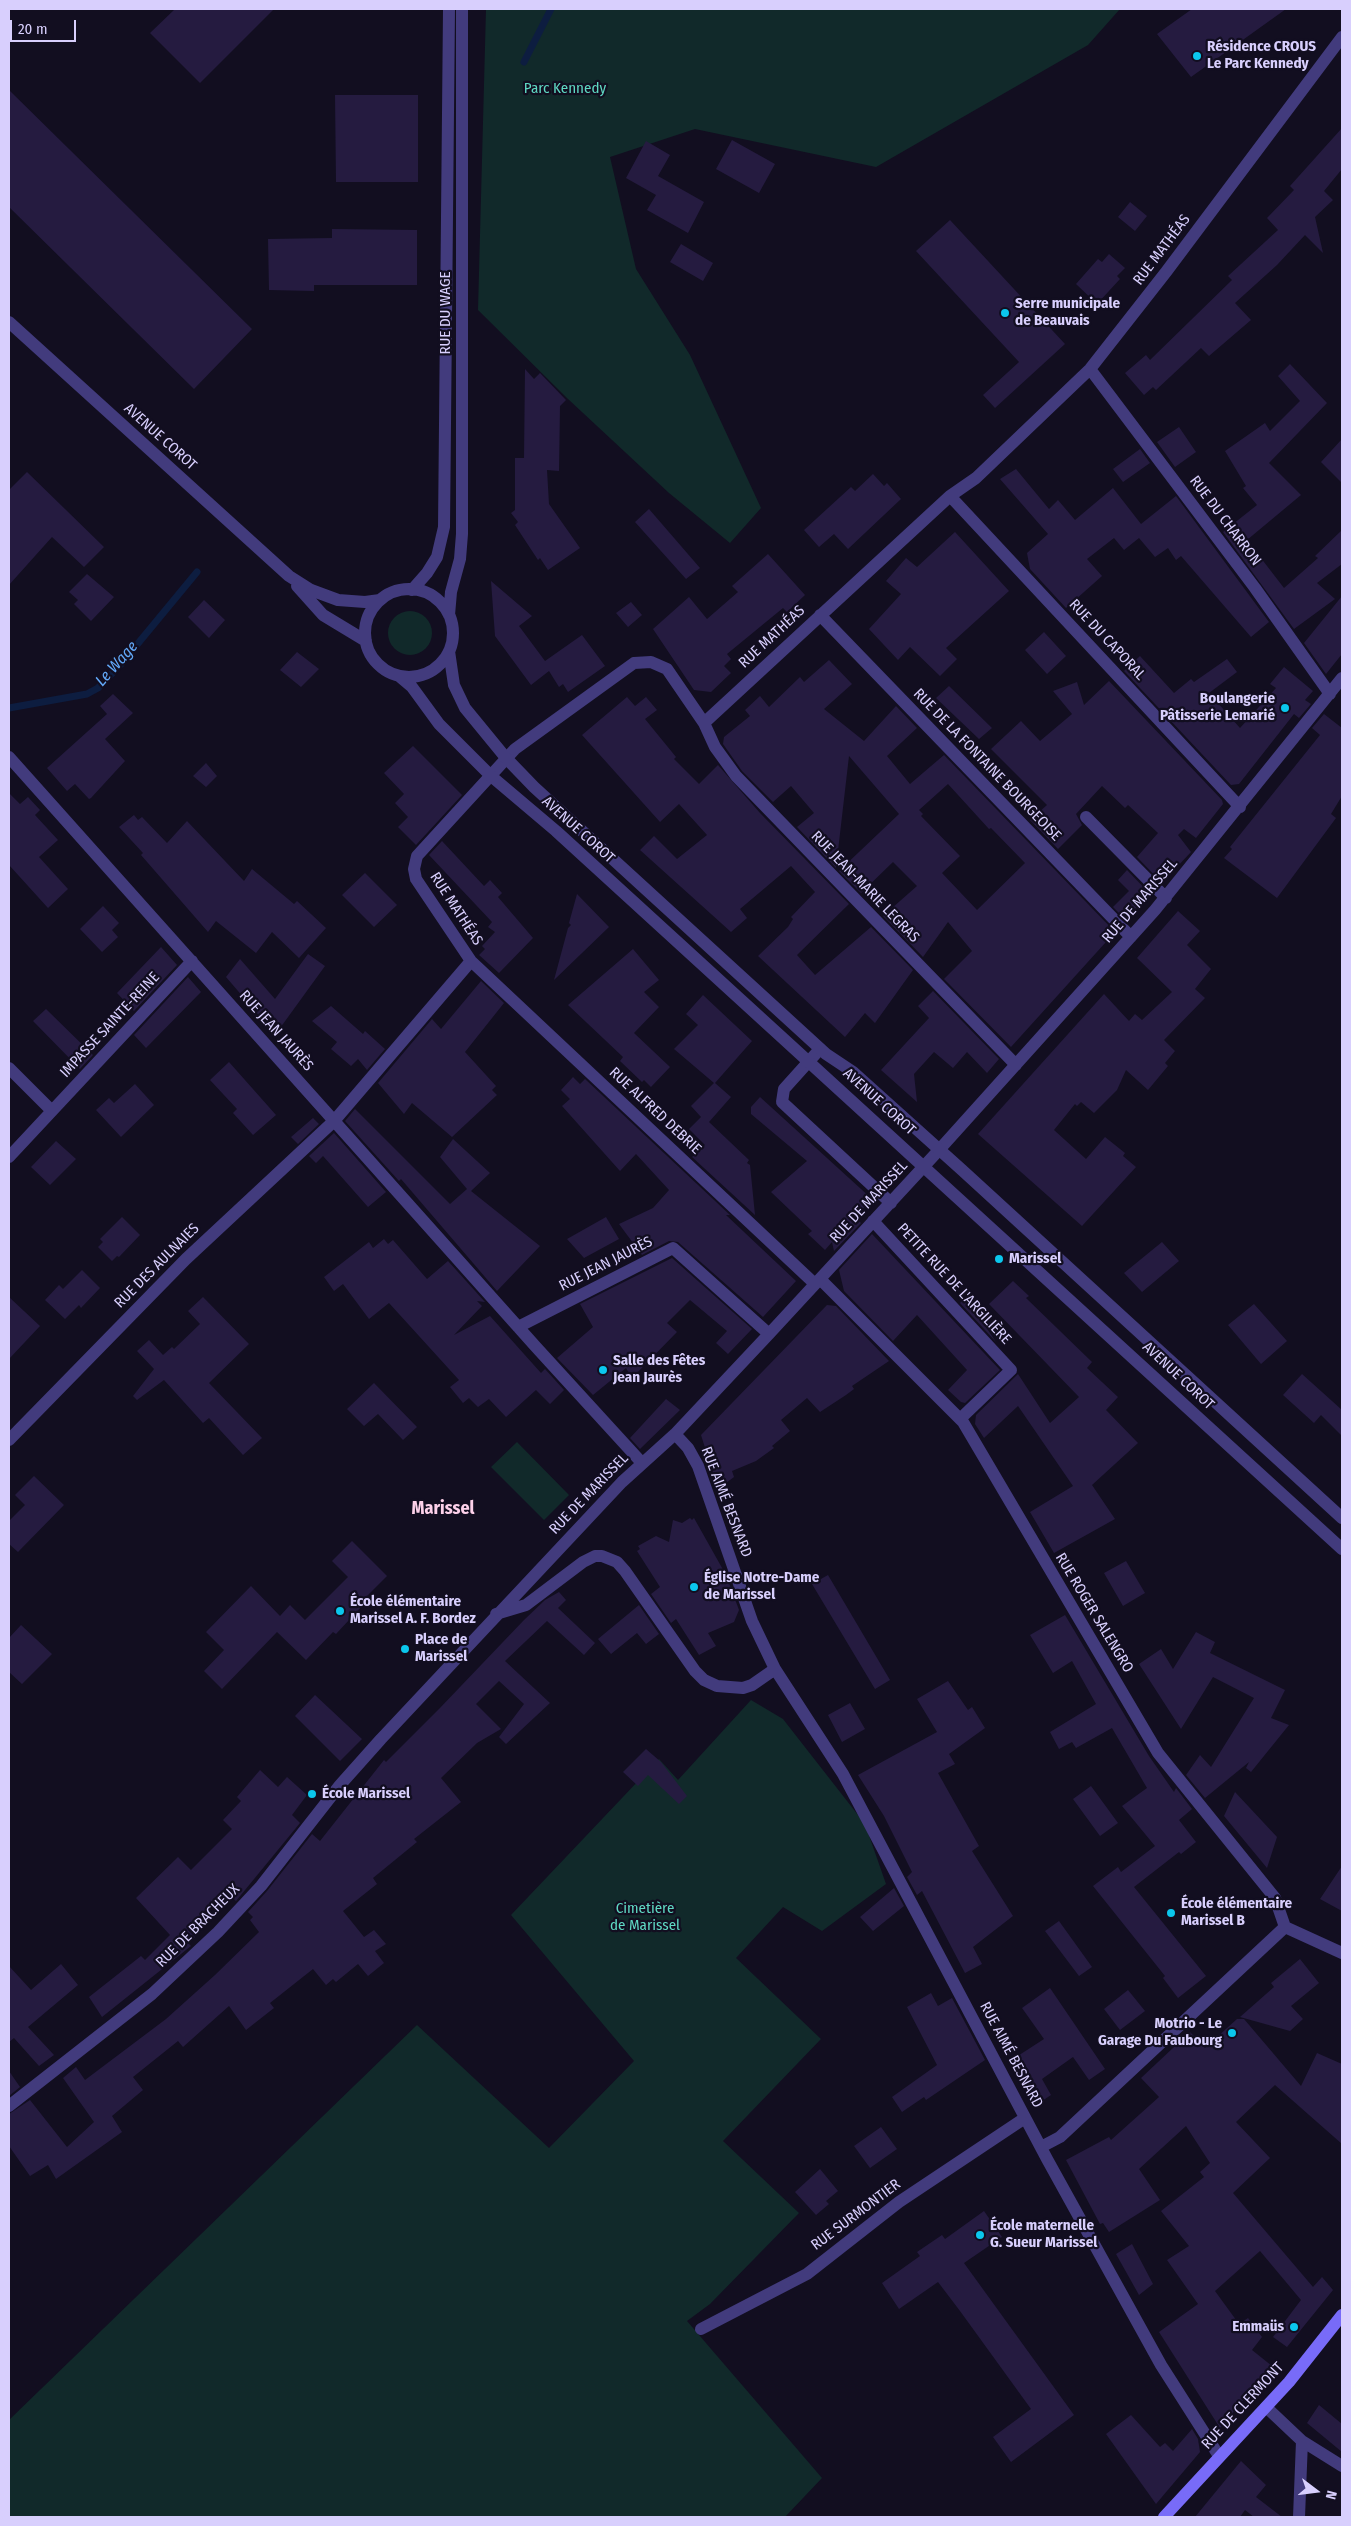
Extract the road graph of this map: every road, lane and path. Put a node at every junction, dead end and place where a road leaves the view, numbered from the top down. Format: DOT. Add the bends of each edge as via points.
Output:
graph roads {
  1 [pos="449,9"];
  2 [pos="462,9"];
  3 [pos="1342,38"];
  4 [pos="9,322"];
  5 [pos="1090,369"];
  6 [pos="950,496"];
  7 [pos="289,576"];
  8 [pos="412,590"];
  9 [pos="380,600"];
  10 [pos="449,615"];
  11 [pos="820,615"];
  12 [pos="366,641"];
  13 [pos="448,651"];
  14 [pos="399,676"];
  15 [pos="1342,678"];
  16 [pos="1330,694"];
  17 [pos="704,723"];
  18 [pos="9,756"];
  19 [pos="506,758"];
  20 [pos="491,776"];
  21 [pos="1240,807"];
  22 [pos="1086,817"];
  23 [pos="1166,898"];
  24 [pos="1131,937"];
  25 [pos="192,961"];
  26 [pos="471,961"];
  27 [pos="820,1049"];
  28 [pos="809,1061"];
  29 [pos="1016,1065"];
  30 [pos="9,1068"];
  31 [pos="52,1112"];
  32 [pos="334,1121"];
  33 [pos="940,1150"];
  34 [pos="9,1157"];
  35 [pos="924,1166"];
  36 [pos="891,1203"];
  37 [pos="873,1222"];
  38 [pos="818,1281"];
  39 [pos="518,1327"];
  40 [pos="769,1334"];
  41 [pos="960,1419"];
  42 [pos="675,1434"];
  43 [pos="9,1440"];
  44 [pos="642,1463"];
  45 [pos="1342,1518"];
  46 [pos="1342,1549"];
  47 [pos="496,1614"];
  48 [pos="775,1669"];
  49 [pos="381,1739"];
  50 [pos="1285,1927"];
  51 [pos="1342,1953"];
  52 [pos="9,2106"];
  53 [pos="1025,2118"];
  54 [pos="1041,2147"];
  55 [pos="1342,2316"];
  56 [pos="701,2329"];
  57 [pos="1266,2407"];
  58 [pos="1302,2440"];
  59 [pos="1219,2456"];
  60 [pos="1342,2466"];
  61 [pos="1164,2517"];
  62 [pos="1299,2517"];
  1 -- 8 [label="street, RUE DU WAGE" via="444,527 437,557"];
  2 -- 10 [label="street, RUE DU WAGE" via="462,534"];
  3 -- 5 [label="street, RUE MATHÉAS"];
  4 -- 7 [label="street, AVENUE COROT"];
  5 -- 6 [label="street, RUE MATHÉAS" via="976,478"];
  5 -- 16 [label="street, RUE DU CHARRON" via="1255,588"];
  6 -- 11 [label="street, RUE MATHÉAS"];
  6 -- 21 [label="street, RUE DU CAPORAL"];
  7 -- 9 [label="street, AVENUE COROT" via="311,590 338,600"];
  7 -- 12 [label="street, AVENUE COROT" via="323,615"];
  8 -- 9 [label="street, AVENUE COROT" via="392,593"];
  8 -- 10 [label="street" via="431,596"];
  9 -- 12 [label="street" via="369,616"];
  10 -- 13 [label="street, AVENUE COROT" via="453,633"];
  11 -- 17 [label="street, RUE MATHÉAS"];
  11 -- 24 [label="street, RUE DE LA FONTAINE BOURGEOISE"];
  12 -- 14 [label="street, AVENUE COROT" via="375,660"];
  13 -- 14 [label="street" via="441,662 425,674"];
  13 -- 19 [label="street, AVENUE COROT" via="454,685 465,708"];
  14 -- 20 [label="street, AVENUE COROT" via="412,687 439,724"];
  15 -- 16 [label="street, RUE DE MARISSEL"];
  16 -- 21 [label="street, RUE DE MARISSEL"];
  17 -- 19 [label="street, RUE MATHÉAS" via="666,670 651,662 642,662 626,666 534,733"];
  17 -- 29 [label="street, RUE JEAN-MARIE LEGRAS" via="715,747 736,776"];
  18 -- 25 [label="street, RUE JEAN JAURÈS"];
  19 -- 20 [label="street, RUE MATHÉAS"];
  19 -- 27 [label="street, AVENUE COROT" via="600,849"];
  20 -- 26 [label="street, RUE MATHÉAS" via="421,851 414,869 416,879"];
  20 -- 28 [label="street, AVENUE COROT"];
  21 -- 23 [label="street, RUE DE MARISSEL"];
  22 -- 23 [label="street"];
  23 -- 24 [label="street, RUE DE MARISSEL"];
  24 -- 29 [label="street, RUE DE MARISSEL"];
  25 -- 31 [label="street, IMPASSE SAINTE-REINE"];
  25 -- 32 [label="street, RUE JEAN JAURÈS"];
  26 -- 32 [label="street, RUE MATHÉAS"];
  26 -- 38 [label="street, RUE ALFRED DEBRIE"];
  27 -- 28 [label="street"];
  27 -- 33 [label="street, AVENUE COROT" via="853,1072"];
  28 -- 35 [label="street, AVENUE COROT"];
  28 -- 36 [label="street" via="784,1089 781,1096 784,1107"];
  29 -- 33 [label="street, RUE DE MARISSEL"];
  30 -- 31 [label="street"];
  31 -- 34 [label="street, IMPASSE SAINTE-REINE"];
  32 -- 39 [label="street, RUE JEAN JAURÈS"];
  32 -- 43 [label="street, RUE DES AULNAIES" via="186,1259"];
  33 -- 35 [label="street, RUE DE MARISSEL"];
  33 -- 45 [label="street, AVENUE COROT"];
  35 -- 36 [label="street, RUE DE MARISSEL"];
  35 -- 46 [label="street, AVENUE COROT"];
  36 -- 37 [label="street, RUE DE MARISSEL"];
  37 -- 38 [label="street, RUE DE MARISSEL"];
  37 -- 41 [label="street, PETITE RUE DE L'ARGILIÈRE" via="1011,1370"];
  38 -- 40 [label="street, RUE DE MARISSEL"];
  38 -- 41 [label="street, RUE ROGER SALENGRO"];
  39 -- 40 [label="street, RUE JEAN JAURÈS" via="673,1248"];
  39 -- 44 [label="street, RUE JEAN JAURÈS"];
  40 -- 42 [label="street, RUE DE MARISSEL"];
  41 -- 50 [label="street, RUE ROGER SALENGRO" via="1158,1753 1275,1898"];
  42 -- 44 [label="street, RUE DE MARISSEL"];
  42 -- 48 [label="street, RUE AIMÉ BESNARD" via="698,1466 752,1621"];
  44 -- 47 [label="street, RUE DE MARISSEL"];
  47 -- 48 [label="street" via="526,1605 589,1558 602,1556 617,1562 704,1680 734,1689 752,1685"];
  47 -- 49 [label="street, RUE DE MARISSEL"];
  48 -- 53 [label="street, RUE AIMÉ BESNARD" via="860,1806"];
  49 -- 52 [label="street, RUE DE BRACHEUX" via="330,1798 275,1871 218,1932 132,2011"];
  50 -- 51 [label="street"];
  50 -- 54 [label="street" via="1060,2137"];
  53 -- 54 [label="street, RUE AIMÉ BESNARD"];
  53 -- 56 [label="street, RUE SURMONTIER" via="899,2202 806,2274"];
  54 -- 59 [label="street, RUE AIMÉ BESNARD" via="1174,2388"];
  55 -- 57 [label="main road, RUE DE CLERMONT"];
  57 -- 58 [label="street"];
  57 -- 59 [label="main road, RUE DE CLERMONT"];
  58 -- 60 [label="street"];
  58 -- 62 [label="street"];
  59 -- 61 [label="main road, RUE DE CLERMONT"];
}
